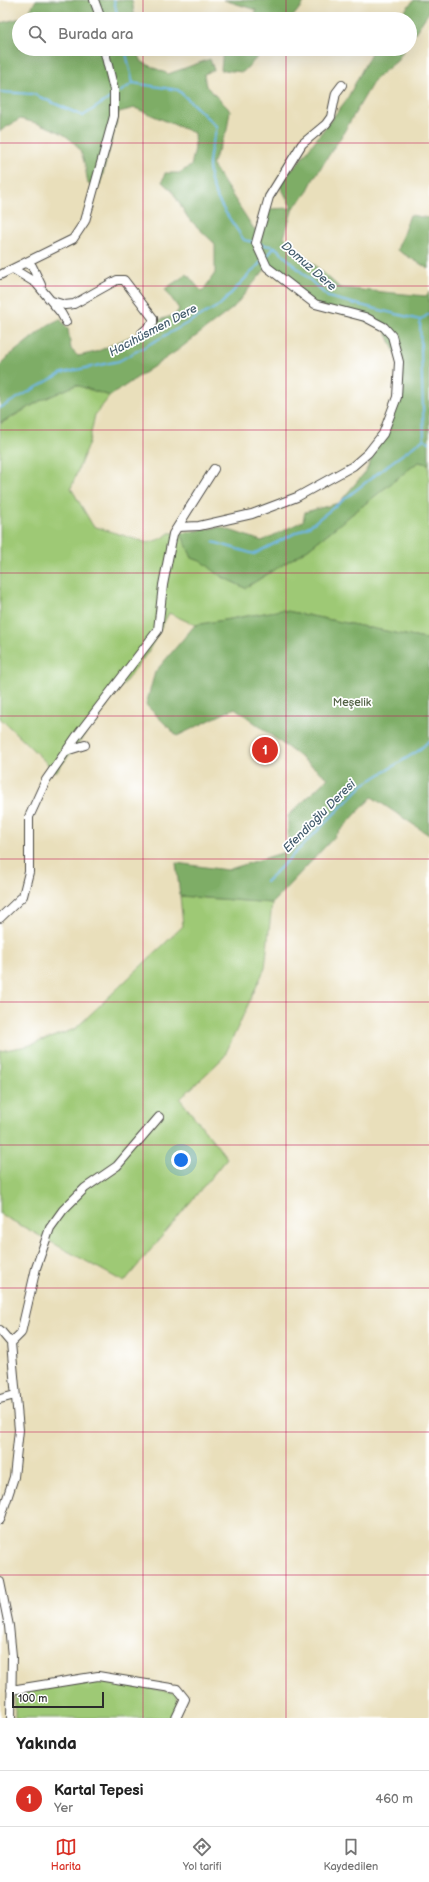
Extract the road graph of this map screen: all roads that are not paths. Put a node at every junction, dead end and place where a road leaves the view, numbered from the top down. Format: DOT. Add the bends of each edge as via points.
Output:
graph roads {
  1 [pos="94,0"];
  2 [pos="98,12"];
  3 [pos="106,56"];
  4 [pos="342,85"];
  5 [pos="25,263"];
  6 [pos="13,269"];
  7 [pos="0,275"];
  8 [pos="31,280"];
  9 [pos="45,292"];
  10 [pos="52,301"];
  11 [pos="66,322"];
  12 [pos="142,333"];
  13 [pos="214,469"];
  14 [pos="178,527"];
  15 [pos="85,745"];
  16 [pos="66,751"];
  17 [pos="0,918"];
  18 [pos="159,1117"];
  19 [pos="0,1330"];
  20 [pos="11,1343"];
  21 [pos="15,1395"];
  22 [pos="0,1399"];
  23 [pos="0,1520"];
  24 [pos="0,1582"];
  25 [pos="0,1626"];
  26 [pos="9,1626"];
  27 [pos="11,1690"];
  28 [pos="11,1718"];
  29 [pos="176,1718"];
  1 -- 2 [label="street"];
  3 -- 5 [label="street" via="114,90 114,116 85,221 73,239"];
  4 -- 14 [label="street" via="336,94 331,117 302,144 269,197 256,243 267,267 315,304 365,317 384,327 392,336 399,362 397,397 383,434 368,453 353,466 297,497 252,514 226,522"];
  5 -- 6 [label="street"];
  5 -- 8 [label="street"];
  5 -- 9 [label="street" via="32,266"];
  6 -- 7 [label="street"];
  6 -- 8 [label="street"];
  8 -- 9 [label="street"];
  9 -- 10 [label="street"];
  10 -- 11 [label="street"];
  10 -- 12 [label="street" via="65,305 74,304 117,280 124,280 153,318 153,323"];
  13 -- 14 [label="street"];
  14 -- 16 [label="street" via="173,534 163,585 158,630"];
  15 -- 16 [label="street"];
  16 -- 17 [label="street" via="46,780 29,817 29,872 23,896"];
  18 -- 20 [label="street" via="117,1166 85,1188 63,1210 50,1228 36,1268 21,1333"];
  19 -- 20 [label="street"];
  20 -- 21 [label="street"];
  21 -- 22 [label="street"];
  21 -- 23 [label="street" via="19,1430 14,1477"];
  24 -- 26 [label="street"];
  25 -- 26 [label="street"];
  26 -- 27 [label="street" via="12,1656"];
  27 -- 28 [label="street"];
  27 -- 29 [label="street" via="98,1676 177,1689 185,1698"];
}
